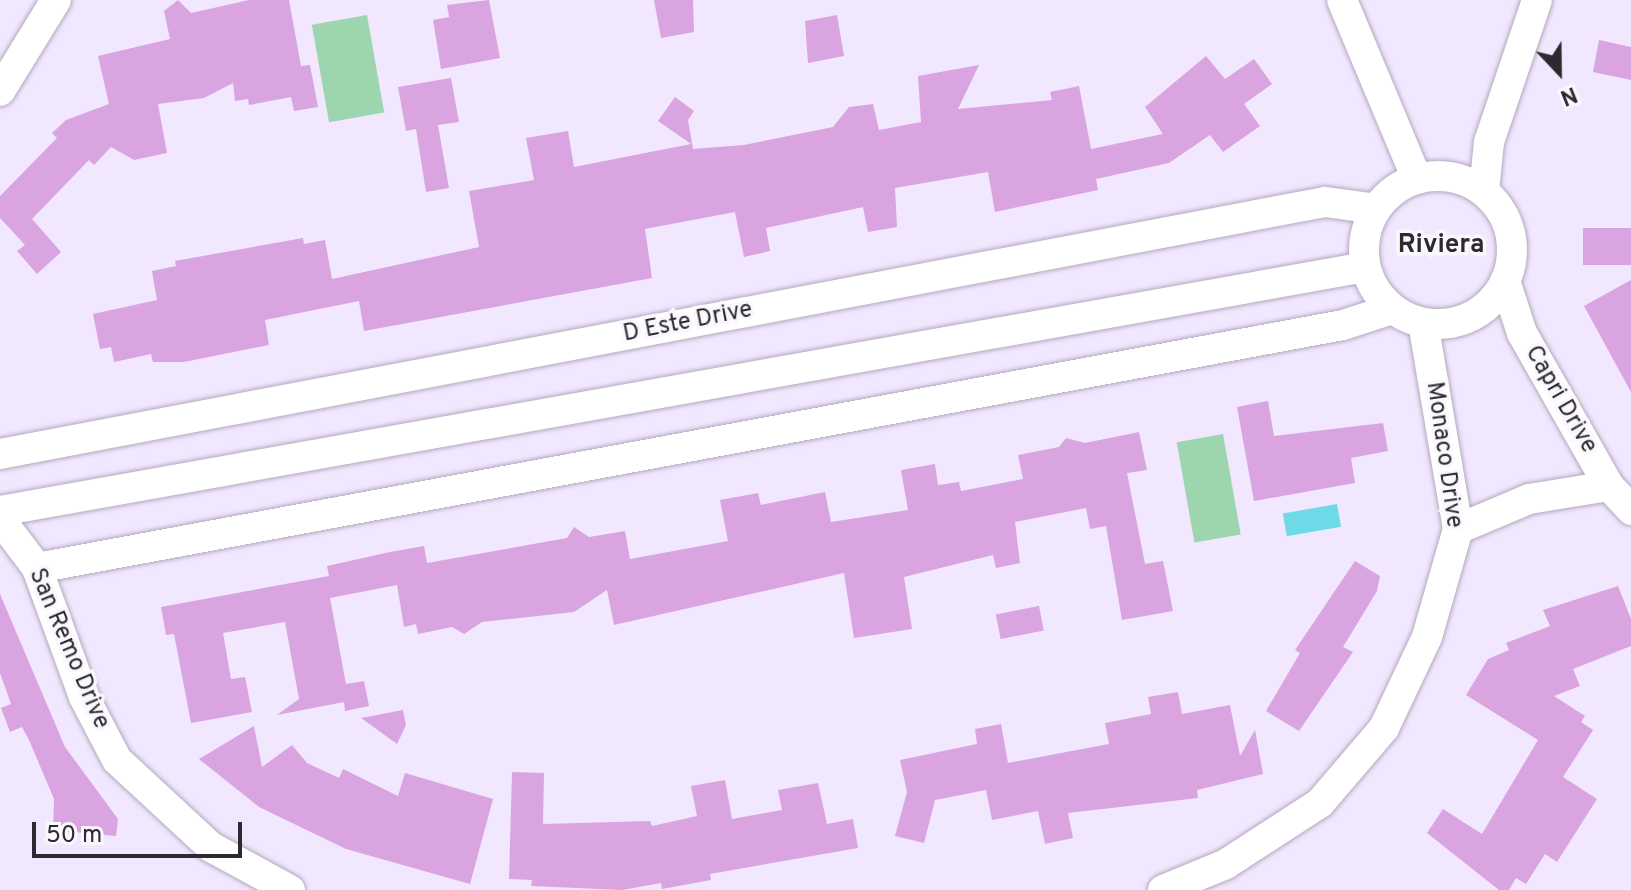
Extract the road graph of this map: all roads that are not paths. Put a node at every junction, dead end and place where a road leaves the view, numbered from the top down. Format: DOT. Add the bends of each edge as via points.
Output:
graph roads {
  1 [pos="56,0"];
  2 [pos="1342,0"];
  3 [pos="1537,0"];
  4 [pos="0,91"];
  5 [pos="1417,179"];
  6 [pos="1484,191"];
  7 [pos="1376,209"];
  8 [pos="1365,267"];
  9 [pos="1505,281"];
  10 [pos="1392,309"];
  11 [pos="1423,323"];
  12 [pos="0,454"];
  13 [pos="1609,486"];
  14 [pos="1631,510"];
  15 [pos="0,511"];
  16 [pos="0,519"];
  17 [pos="1458,529"];
  18 [pos="37,568"];
  19 [pos="290,890"];
  20 [pos="1163,890"];
  1 -- 4 [label="street"];
  2 -- 5 [label="street"];
  3 -- 6 [label="street" via="1489,142"];
  5 -- 6 [label="street" via="1452,178"];
  5 -- 7 [label="street"];
  6 -- 9 [label="street" via="1511,232"];
  7 -- 8 [label="street" via="1365,237"];
  7 -- 12 [label="street, D Este Drive" via="1325,202"];
  8 -- 10 [label="street"];
  8 -- 15 [label="street"];
  9 -- 11 [label="street" via="1472,316"];
  9 -- 13 [label="street, Capri Drive" via="1522,333"];
  10 -- 11 [label="street"];
  10 -- 18 [label="street" via="1327,328"];
  11 -- 17 [label="street, Monaco Drive"];
  13 -- 14 [label="street, Capri Drive"];
  13 -- 17 [label="street" via="1529,499"];
  16 -- 18 [label="street, San Remo Drive"];
  17 -- 20 [label="street, Monaco Drive" via="1427,637 1384,728 1320,803 1226,864"];
  18 -- 19 [label="street, San Remo Drive" via="84,697 117,760 211,847"];
}
